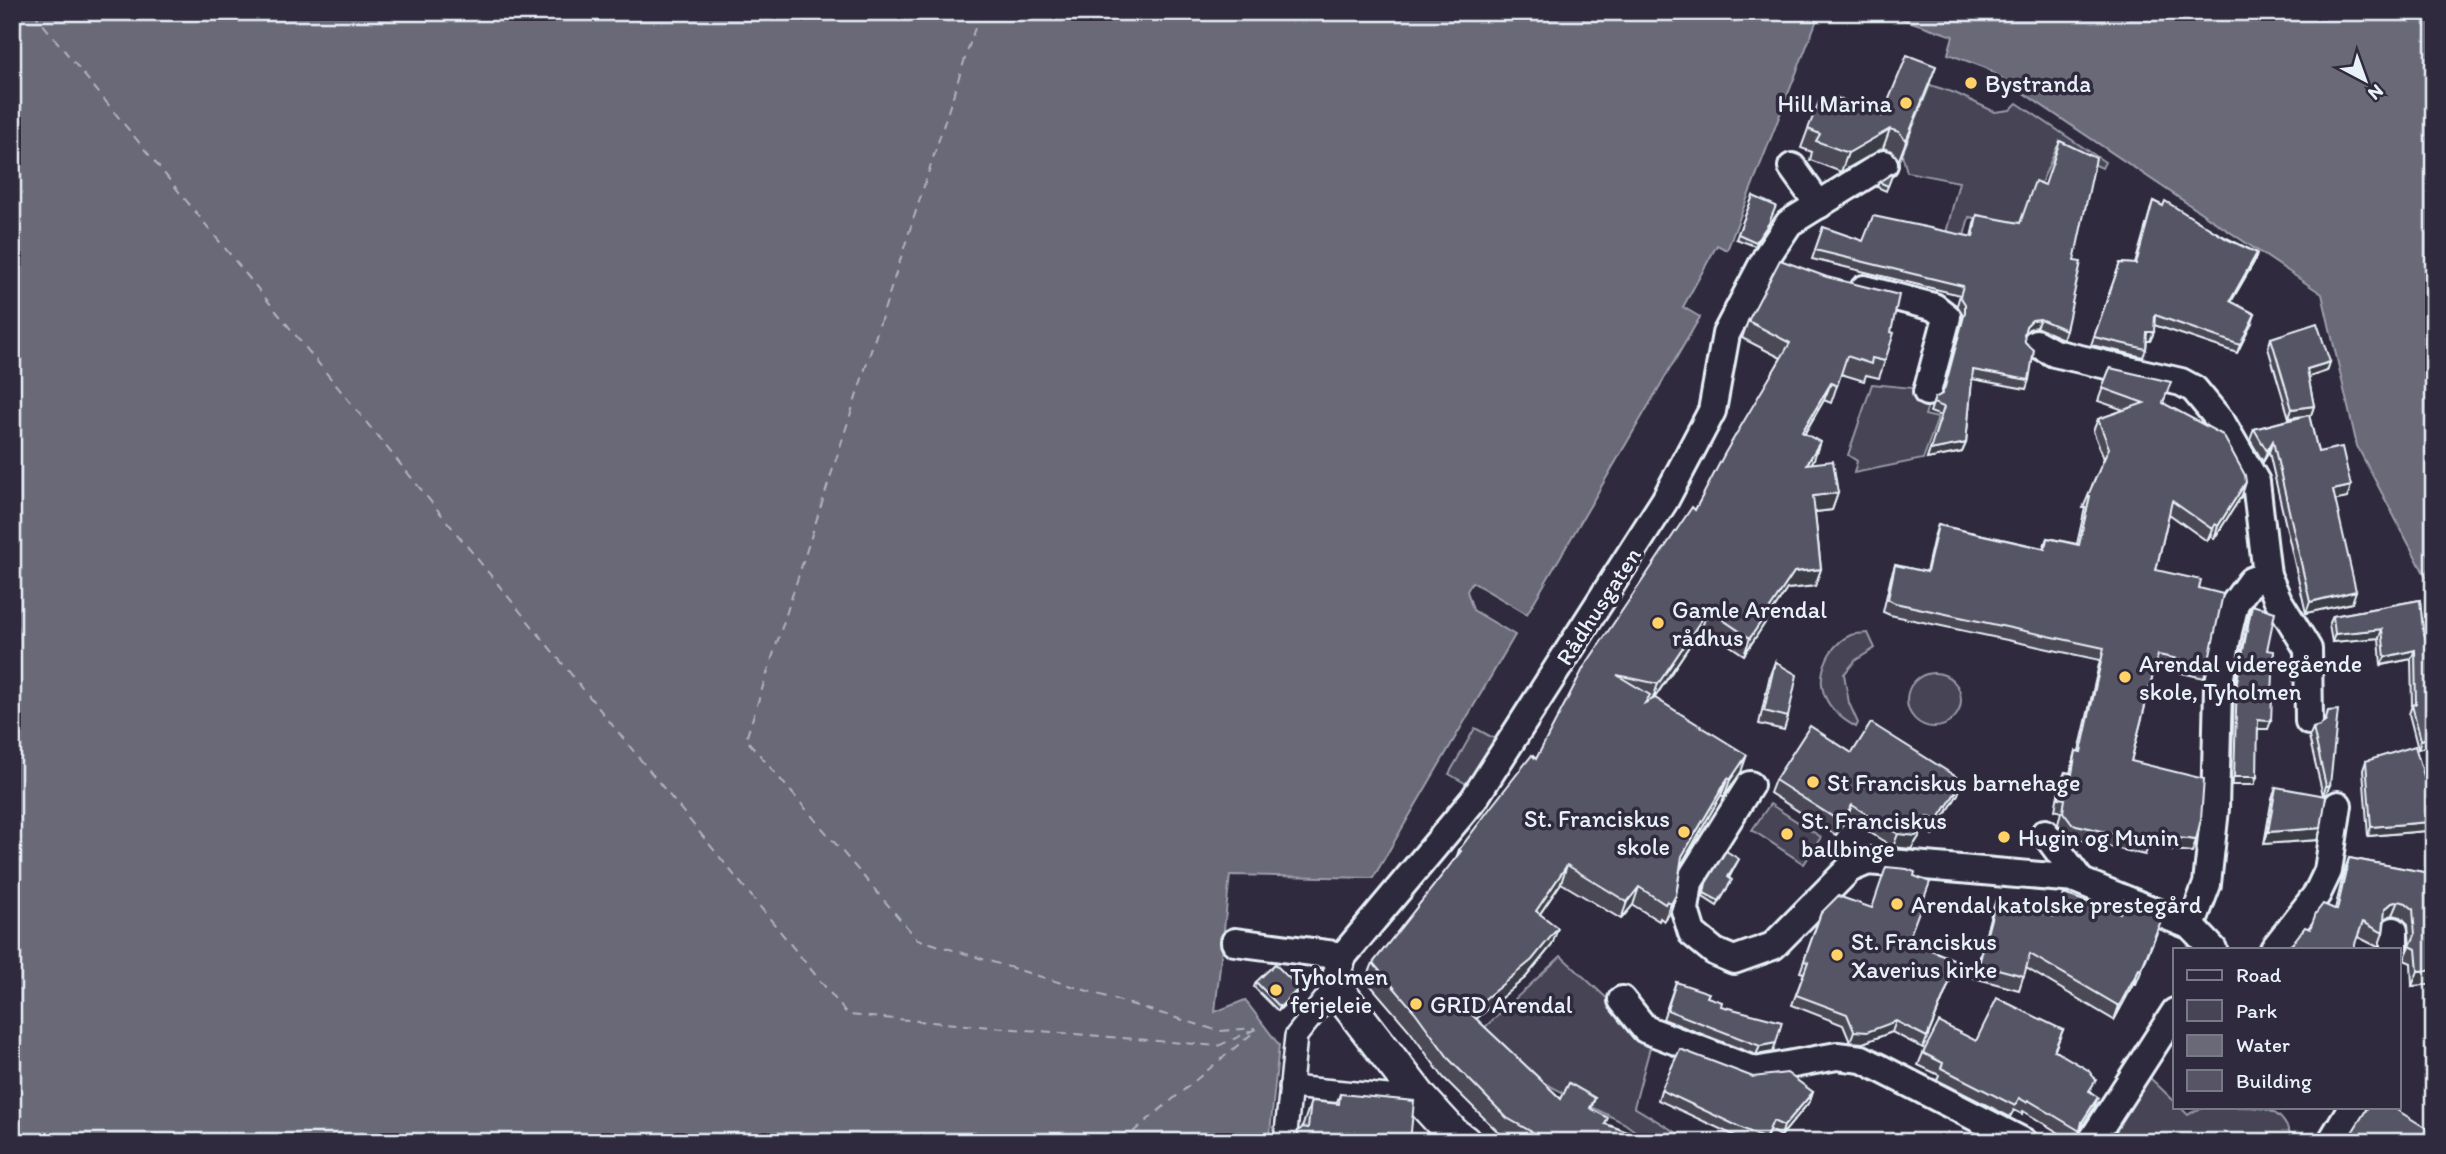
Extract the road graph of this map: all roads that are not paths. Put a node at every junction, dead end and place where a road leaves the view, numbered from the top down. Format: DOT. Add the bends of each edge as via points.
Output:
graph roads {
  1 [pos="1884,164"];
  2 [pos="1792,167"];
  3 [pos="1819,205"];
  4 [pos="1843,284"];
  5 [pos="2036,344"];
  6 [pos="1927,392"];
  7 [pos="2267,575"];
  8 [pos="2309,721"];
  9 [pos="1750,785"];
  10 [pos="2338,805"];
  11 [pos="2045,833"];
  12 [pos="2080,880"];
  13 [pos="2191,926"];
  14 [pos="1235,943"];
  15 [pos="2210,948"];
  16 [pos="2275,948"];
  17 [pos="1339,972"];
  18 [pos="1622,1000"];
  19 [pos="2173,1015"];
  20 [pos="1290,1087"];
  21 [pos="1421,1099"];
  22 [pos="2350,1108"];
  23 [pos="1284,1142"];
  24 [pos="1464,1142"];
  25 [pos="2024,1142"];
  26 [pos="2091,1142"];
  27 [pos="2332,1142"];
  1 -- 3 [label="street, Rådhusgaten"];
  2 -- 3 [label="street"];
  3 -- 17 [label="street, Rådhusgaten" via="1789,223 1779,261 1726,334 1712,411 1665,500 1474,799"];
  4 -- 6 [label="street" via="1934,307 1947,317"];
  5 -- 7 [label="street" via="2054,353 2181,382 2194,389 2222,423 2256,481"];
  7 -- 8 [label="street" via="2308,649"];
  7 -- 13 [label="street" via="2251,581 2235,603 2228,632 2218,688 2215,809 2207,884"];
  9 -- 12 [label="street" via="1689,882 1685,911 1692,933 1715,953 1734,960 1773,946 1849,869 1868,861"];
  10 -- 16 [label="street" via="2328,871 2317,894"];
  11 -- 12 [label="street"];
  12 -- 13 [label="street"];
  13 -- 15 [label="street"];
  14 -- 17 [label="street"];
  17 -- 20 [label="street" via="1296,1036"];
  17 -- 21 [label="street"];
  18 -- 25 [label="street" via="1645,1029 1755,1071 1837,1056 1862,1059"];
  19 -- 26 [label="street"];
  20 -- 21 [label="street"];
  20 -- 23 [label="street"];
  21 -- 24 [label="street"];
  22 -- 27 [label="street"];
}
